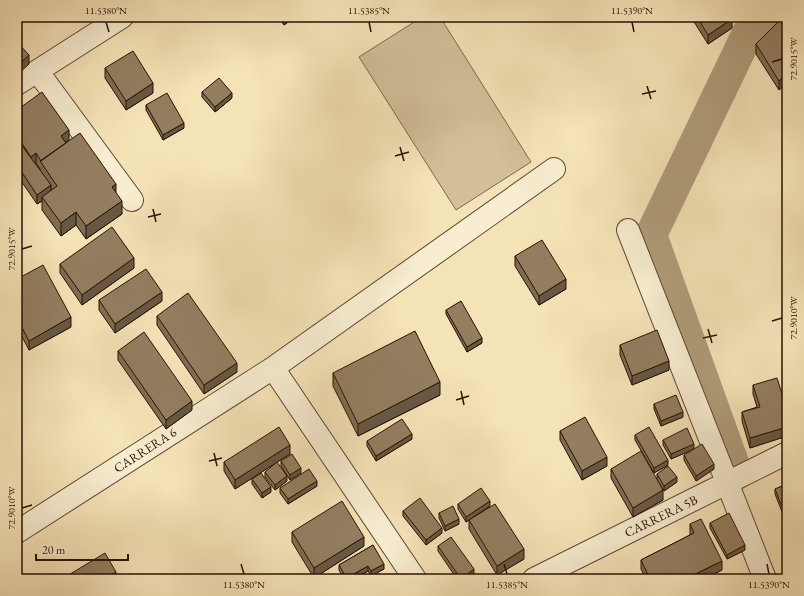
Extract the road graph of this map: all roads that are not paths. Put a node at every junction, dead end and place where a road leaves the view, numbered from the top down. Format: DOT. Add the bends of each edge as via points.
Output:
graph roads {
  1 [pos="122,17"];
  2 [pos="38,72"];
  3 [pos="17,84"];
  4 [pos="554,169"];
  5 [pos="132,200"];
  6 [pos="628,230"];
  7 [pos="273,368"];
  8 [pos="787,453"];
  9 [pos="728,483"];
  10 [pos="17,532"];
  11 [pos="415,579"];
  12 [pos="534,579"];
  13 [pos="765,579"];
  1 -- 2 [label="street"];
  2 -- 3 [label="street"];
  2 -- 5 [label="street"];
  4 -- 7 [label="street, CARRERA 6"];
  6 -- 9 [label="street"];
  7 -- 10 [label="street, CARRERA 6"];
  7 -- 11 [label="street"];
  8 -- 9 [label="street, CARRERA 5B"];
  9 -- 12 [label="street, CARRERA 5B"];
  9 -- 13 [label="street"];
}
